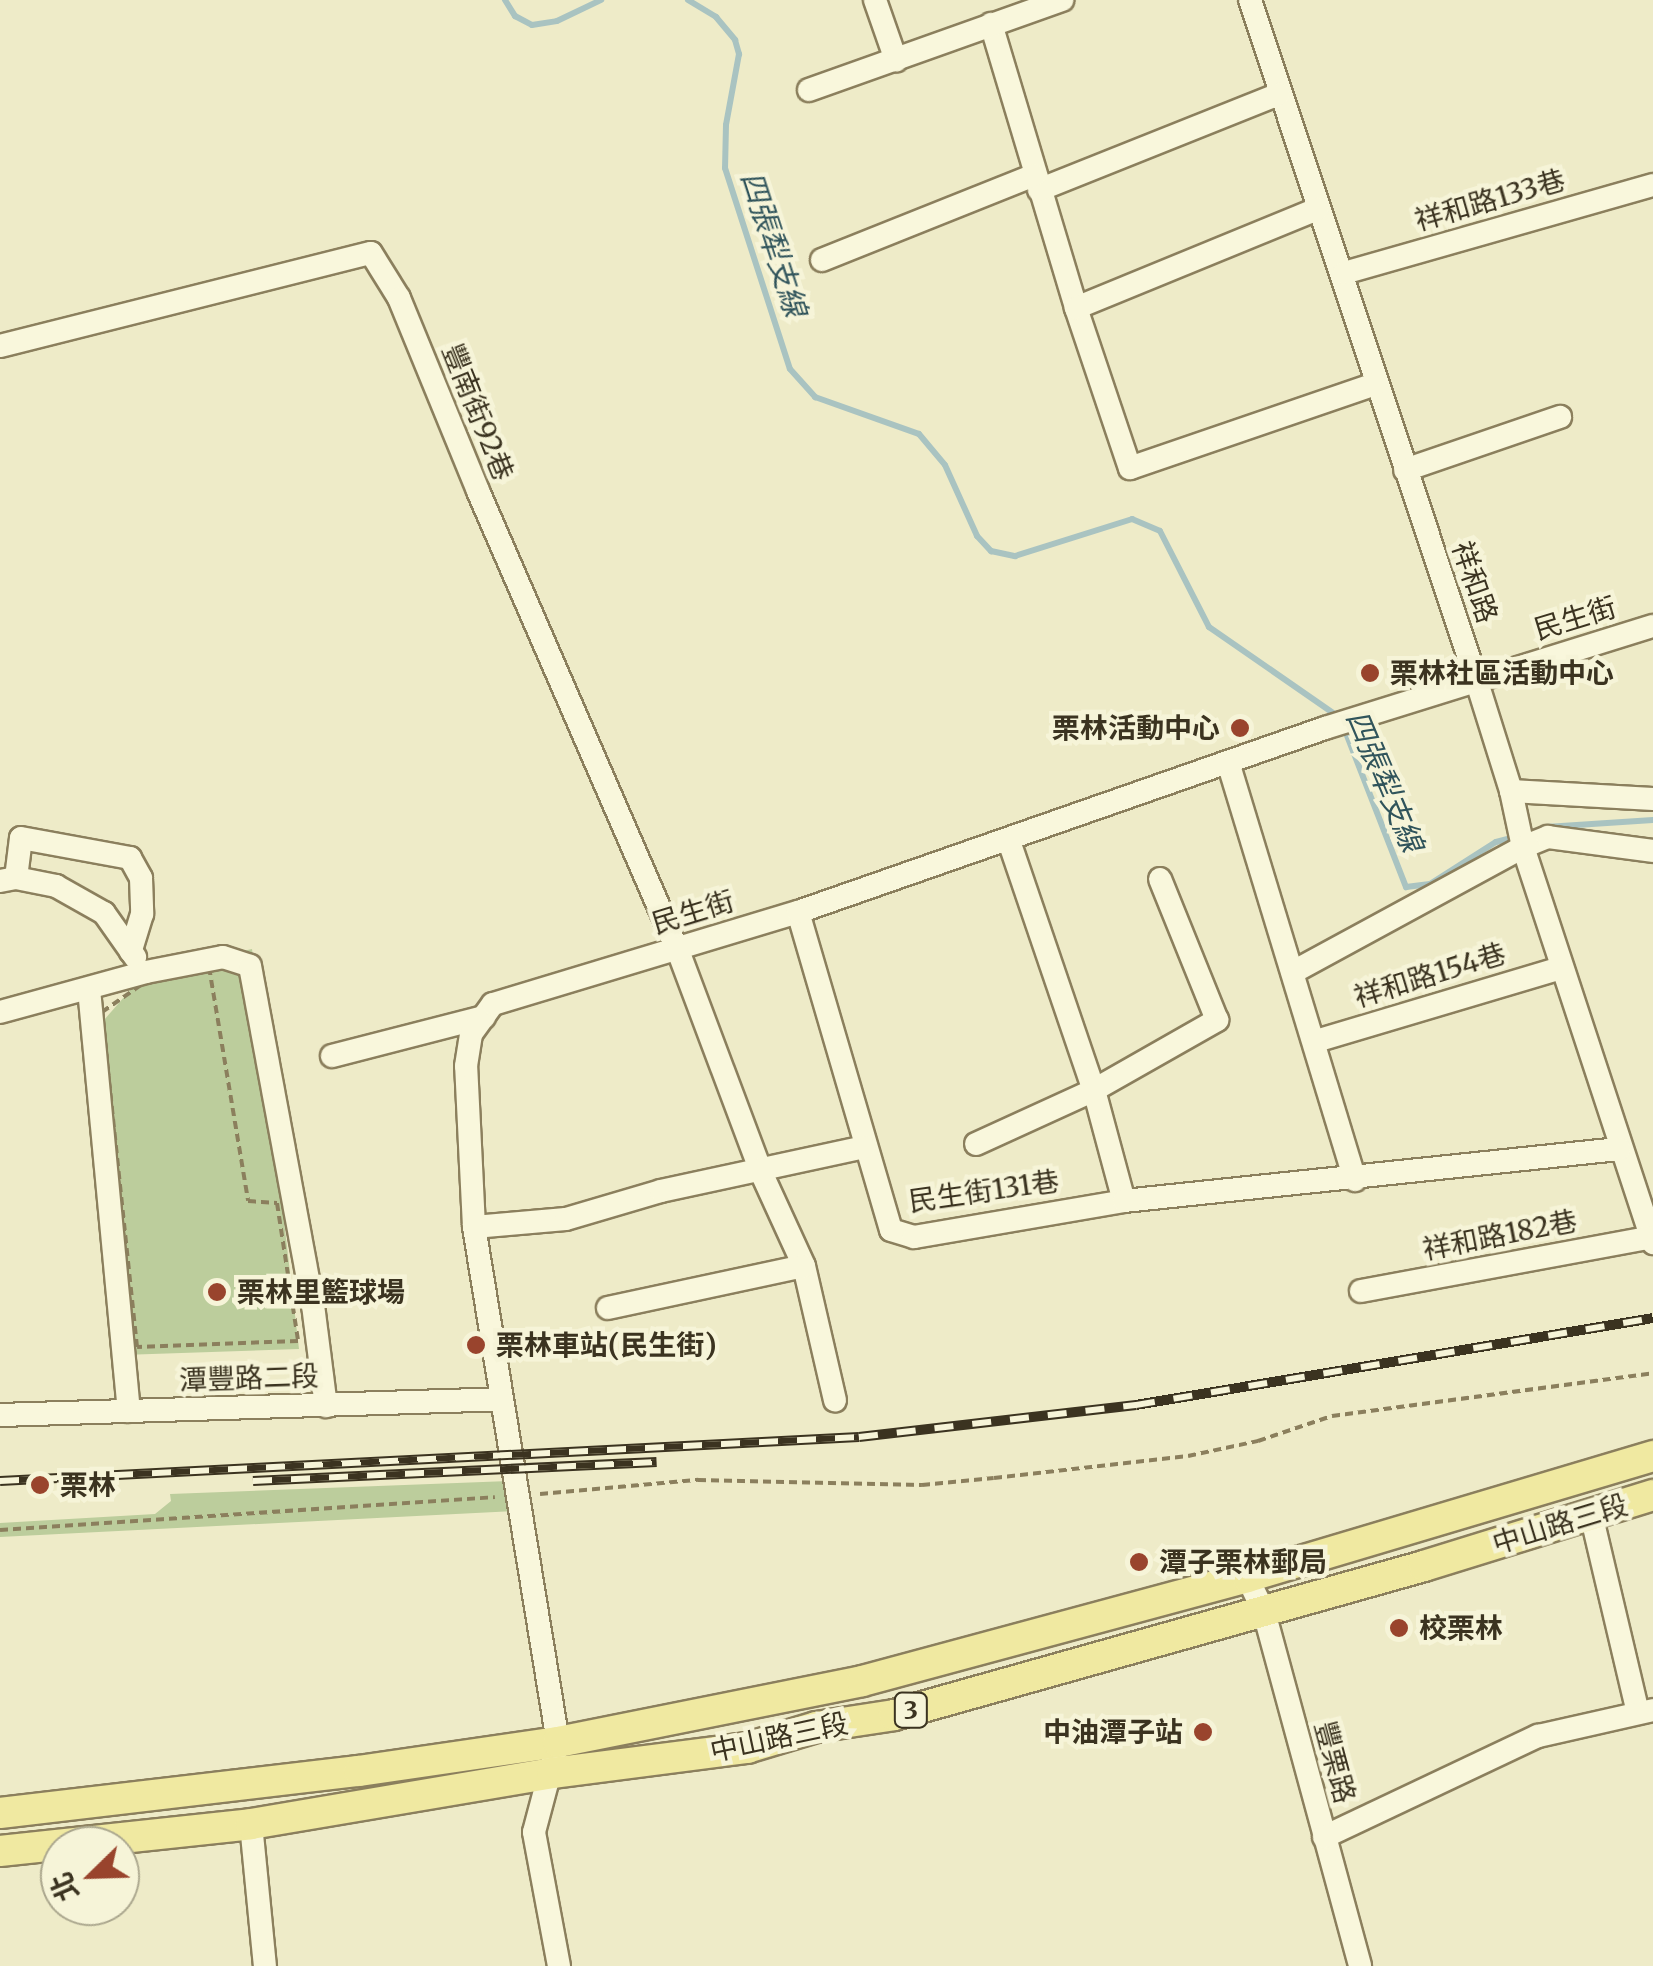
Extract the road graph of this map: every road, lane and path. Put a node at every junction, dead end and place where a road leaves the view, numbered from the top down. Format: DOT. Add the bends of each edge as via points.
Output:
graph roads {
  1 [pos="875,0"];
  2 [pos="1062,0"];
  3 [pos="1250,0"];
  4 [pos="991,24"];
  5 [pos="896,60"];
  6 [pos="809,90"];
  7 [pos="1279,94"];
  8 [pos="1037,183"];
  9 [pos="1653,185"];
  10 [pos="1317,209"];
  11 [pos="822,260"];
  12 [pos="1344,274"];
  13 [pos="1076,308"];
  14 [pos="0,346"];
  15 [pos="1376,384"];
  16 [pos="1560,417"];
  17 [pos="1406,470"];
  18 [pos="1653,626"];
  19 [pos="1476,679"];
  20 [pos="1228,762"];
  21 [pos="1511,791"];
  22 [pos="1653,799"];
  23 [pos="1008,840"];
  24 [pos="1523,847"];
  25 [pos="1653,852"];
  26 [pos="1160,879"];
  27 [pos="8,880"];
  28 [pos="798,912"];
  29 [pos="678,948"];
  30 [pos="131,952"];
  31 [pos="1561,968"];
  32 [pos="1295,971"];
  33 [pos="146,972"];
  34 [pos="89,989"];
  35 [pos="0,1012"];
  36 [pos="484,1017"];
  37 [pos="1316,1041"];
  38 [pos="332,1056"];
  39 [pos="1094,1090"];
  40 [pos="976,1144"];
  41 [pos="864,1147"];
  42 [pos="1619,1149"];
  43 [pos="762,1172"];
  44 [pos="1355,1180"];
  45 [pos="1124,1201"];
  46 [pos="277,1203"];
  47 [pos="474,1227"];
  48 [pos="1652,1240"];
  49 [pos="804,1266"];
  50 [pos="1361,1291"];
  51 [pos="608,1308"];
  52 [pos="1653,1373"];
  53 [pos="499,1399"];
  54 [pos="835,1400"];
  55 [pos="326,1406"];
  56 [pos="129,1412"];
  57 [pos="0,1415"];
  58 [pos="1653,1456"];
  59 [pos="1653,1495"];
  60 [pos="516,1496"];
  61 [pos="1591,1514"];
  62 [pos="0,1530"];
  63 [pos="1247,1577"];
  64 [pos="1264,1612"];
  65 [pos="1646,1711"];
  66 [pos="558,1742"];
  67 [pos="552,1773"];
  68 [pos="0,1813"];
  69 [pos="251,1824"];
  70 [pos="1324,1837"];
  71 [pos="0,1852"];
  72 [pos="266,1966"];
  73 [pos="560,1966"];
  74 [pos="1360,1966"];
  1 -- 5 [label="street"];
  2 -- 4 [label="street"];
  3 -- 7 [label="street, 祥和路"];
  4 -- 5 [label="street"];
  4 -- 8 [label="street"];
  5 -- 6 [label="street"];
  7 -- 8 [label="street"];
  7 -- 10 [label="street, 祥和路"];
  8 -- 11 [label="street"];
  8 -- 13 [label="street"];
  9 -- 12 [label="street, 祥和路133巷"];
  10 -- 12 [label="street, 祥和路"];
  10 -- 13 [label="street"];
  12 -- 15 [label="street, 祥和路"];
  13 -- 15 [label="street" via="1130,468"];
  14 -- 29 [label="street, 豐南街92巷" via="371,253 399,298"];
  15 -- 17 [label="street, 祥和路"];
  16 -- 17 [label="street"];
  17 -- 19 [label="street, 祥和路"];
  18 -- 19 [label="street, 民生街"];
  19 -- 20 [label="street, 民生街"];
  19 -- 21 [label="street, 祥和路"];
  20 -- 23 [label="street, 民生街"];
  20 -- 32 [label="street"];
  21 -- 22 [label="street"];
  21 -- 24 [label="street, 祥和路"];
  23 -- 28 [label="street, 民生街"];
  23 -- 39 [label="street"];
  24 -- 25 [label="street" via="1548,838"];
  24 -- 31 [label="street, 祥和路"];
  24 -- 32 [label="street"];
  26 -- 39 [label="street" via="1217,1020"];
  27 -- 30 [label="street" via="56,886 104,913"];
  27 -- 30 [label="street" via="22,838 130,858 141,878 142,914"];
  28 -- 29 [label="street, 民生街"];
  28 -- 41 [label="street, 民生街131巷"];
  29 -- 36 [label="street, 民生街" via="493,1004"];
  29 -- 43 [label="street"];
  30 -- 33 [label="street"];
  31 -- 37 [label="street, 祥和路154巷"];
  31 -- 42 [label="street, 祥和路"];
  32 -- 37 [label="street"];
  33 -- 34 [label="street"];
  33 -- 55 [label="street" via="223,957 250,966"];
  34 -- 35 [label="street"];
  34 -- 56 [label="street"];
  36 -- 38 [label="street, 民生街"];
  36 -- 47 [label="street" via="471,1034 466,1066"];
  37 -- 44 [label="street"];
  39 -- 40 [label="street"];
  39 -- 45 [label="street"];
  41 -- 43 [label="street"];
  41 -- 45 [label="street, 民生街131巷" via="891,1230 914,1237"];
  42 -- 44 [label="street, 民生街131巷"];
  42 -- 48 [label="street, 祥和路"];
  43 -- 47 [label="street" via="566,1218"];
  43 -- 49 [label="street"];
  44 -- 45 [label="street, 民生街131巷"];
  46 -- 46 [label="path" via="298,1341 137,1347 102,1012 148,980 208,966 248,1202"];
  47 -- 53 [label="street"];
  48 -- 50 [label="street, 祥和路182巷"];
  49 -- 51 [label="street"];
  49 -- 54 [label="street"];
  52 -- 60 [label="path" via="1332,1416 1258,1442 1188,1456 994,1478 922,1485 698,1480"];
  53 -- 55 [label="street, 潭豐路二段"];
  53 -- 60 [label="street"];
  55 -- 56 [label="street, 潭豐路二段"];
  56 -- 57 [label="street, 潭豐路二段"];
  58 -- 63 [label="main road, 中山路三段 / 3"];
  59 -- 61 [label="main road, 中山路三段 / 3"];
  60 -- 62 [label="path"];
  60 -- 66 [label="street"];
  61 -- 64 [label="main road, 中山路三段 / 3"];
  61 -- 65 [label="street"];
  63 -- 64 [label="street, 豐栗路"];
  63 -- 66 [label="main road, 中山路三段 / 3" via="862,1680"];
  64 -- 67 [label="main road, 中山路三段 / 3" via="894,1715 816,1727 747,1748"];
  64 -- 70 [label="street, 豐栗路"];
  65 -- 70 [label="street" via="1538,1736"];
  66 -- 67 [label="street"];
  66 -- 68 [label="main road, 中山路三段 / 3"];
  67 -- 69 [label="main road, 中山路三段 / 3"];
  67 -- 73 [label="street" via="534,1832"];
  69 -- 71 [label="main road, 中山路三段 / 3"];
  69 -- 72 [label="street"];
  70 -- 74 [label="street, 豐栗路"];
}
